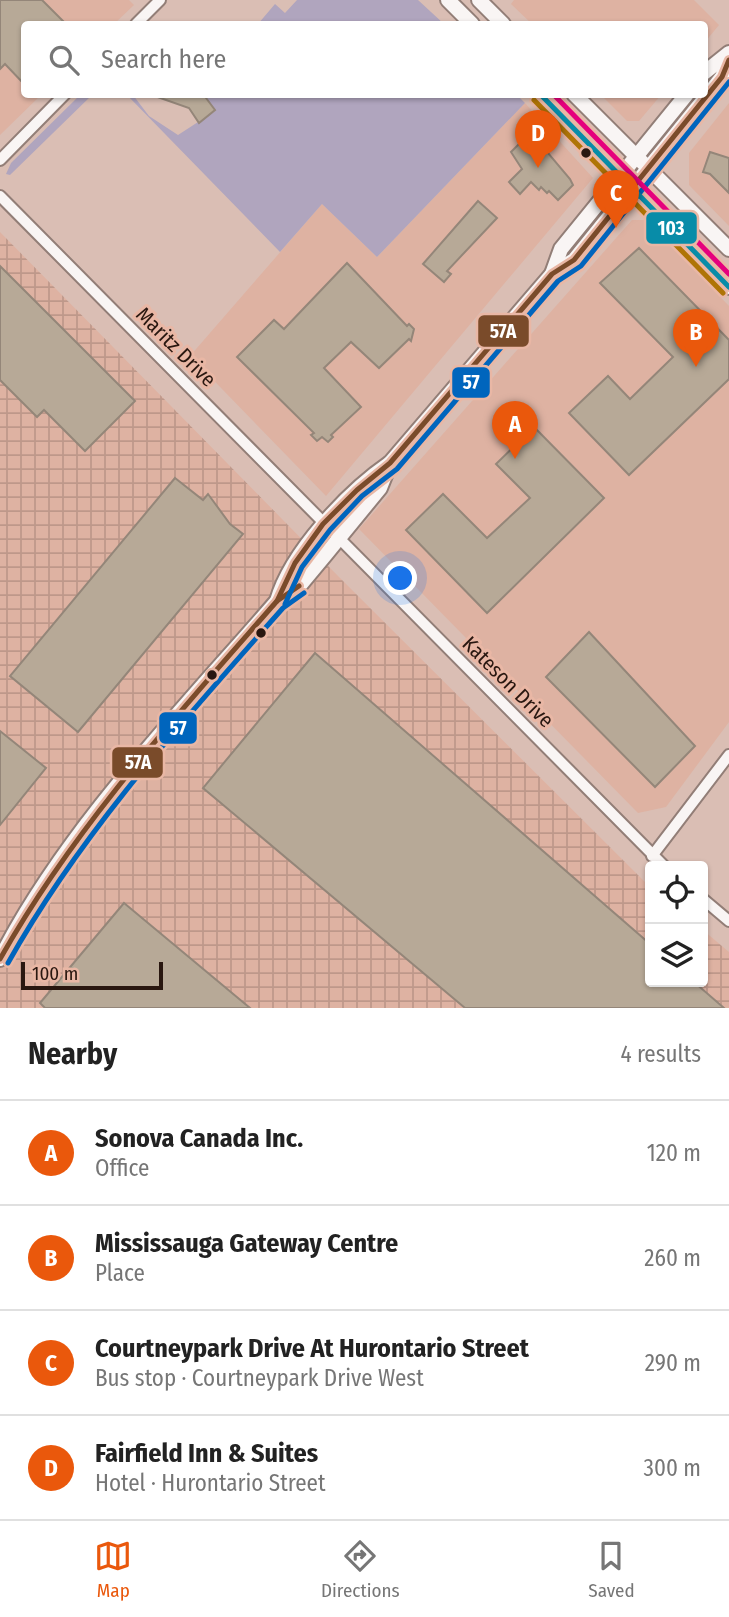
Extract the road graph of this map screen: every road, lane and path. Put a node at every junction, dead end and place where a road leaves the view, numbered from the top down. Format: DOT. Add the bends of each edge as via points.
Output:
graph roads {
  1 [pos="160,0"];
  2 [pos="448,0"];
  3 [pos="479,0"];
  4 [pos="139,21"];
  5 [pos="469,21"];
  6 [pos="500,21"];
  7 [pos="729,53"];
  8 [pos="729,60"];
  9 [pos="708,70"];
  10 [pos="708,93"];
  11 [pos="61,98"];
  12 [pos="544,98"];
  13 [pos="578,98"];
  14 [pos="684,98"];
  15 [pos="704,98"];
  16 [pos="635,155"];
  17 [pos="0,160"];
  18 [pos="648,168"];
  19 [pos="618,175"];
  20 [pos="632,189"];
  21 [pos="0,196"];
  22 [pos="729,249"];
  23 [pos="552,274"];
  24 [pos="729,287"];
  25 [pos="390,463"];
  26 [pos="325,525"];
  27 [pos="338,538"];
  28 [pos="277,601"];
  29 [pos="729,755"];
  30 [pos="652,856"];
  31 [pos="658,861"];
  32 [pos="708,903"];
  33 [pos="729,921"];
  34 [pos="0,959"];
  1 -- 4 [label="street"];
  2 -- 5 [label="main road"];
  3 -- 6 [label="main road"];
  7 -- 9 [label="main road"];
  8 -- 10 [label="main road"];
  11 -- 17 [label="street"];
  12 -- 19 [label="main road"];
  13 -- 16 [label="main road"];
  14 -- 16 [label="main road"];
  15 -- 18 [label="main road"];
  16 -- 18 [label="main road"];
  16 -- 19 [label="main road"];
  18 -- 20 [label="main road"];
  18 -- 22 [label="main road"];
  19 -- 20 [label="main road"];
  19 -- 23 [label="main road" via="561,249"];
  20 -- 23 [label="main road" via="574,261"];
  20 -- 24 [label="main road"];
  21 -- 26 [label="street, Maritz Drive"];
  23 -- 25 [label="main road"];
  25 -- 26 [label="main road" via="366,480"];
  25 -- 27 [label="main road" via="380,488"];
  26 -- 27 [label="street, Kateson Drive"];
  26 -- 28 [label="main road" via="284,578"];
  27 -- 28 [label="main road" via="296,590"];
  27 -- 30 [label="street, Kateson Drive"];
  28 -- 34 [label="main road" via="86,829"];
  29 -- 30 [label="street"];
  30 -- 31 [label="street, Kateson Drive"];
  32 -- 33 [label="street"];
}
